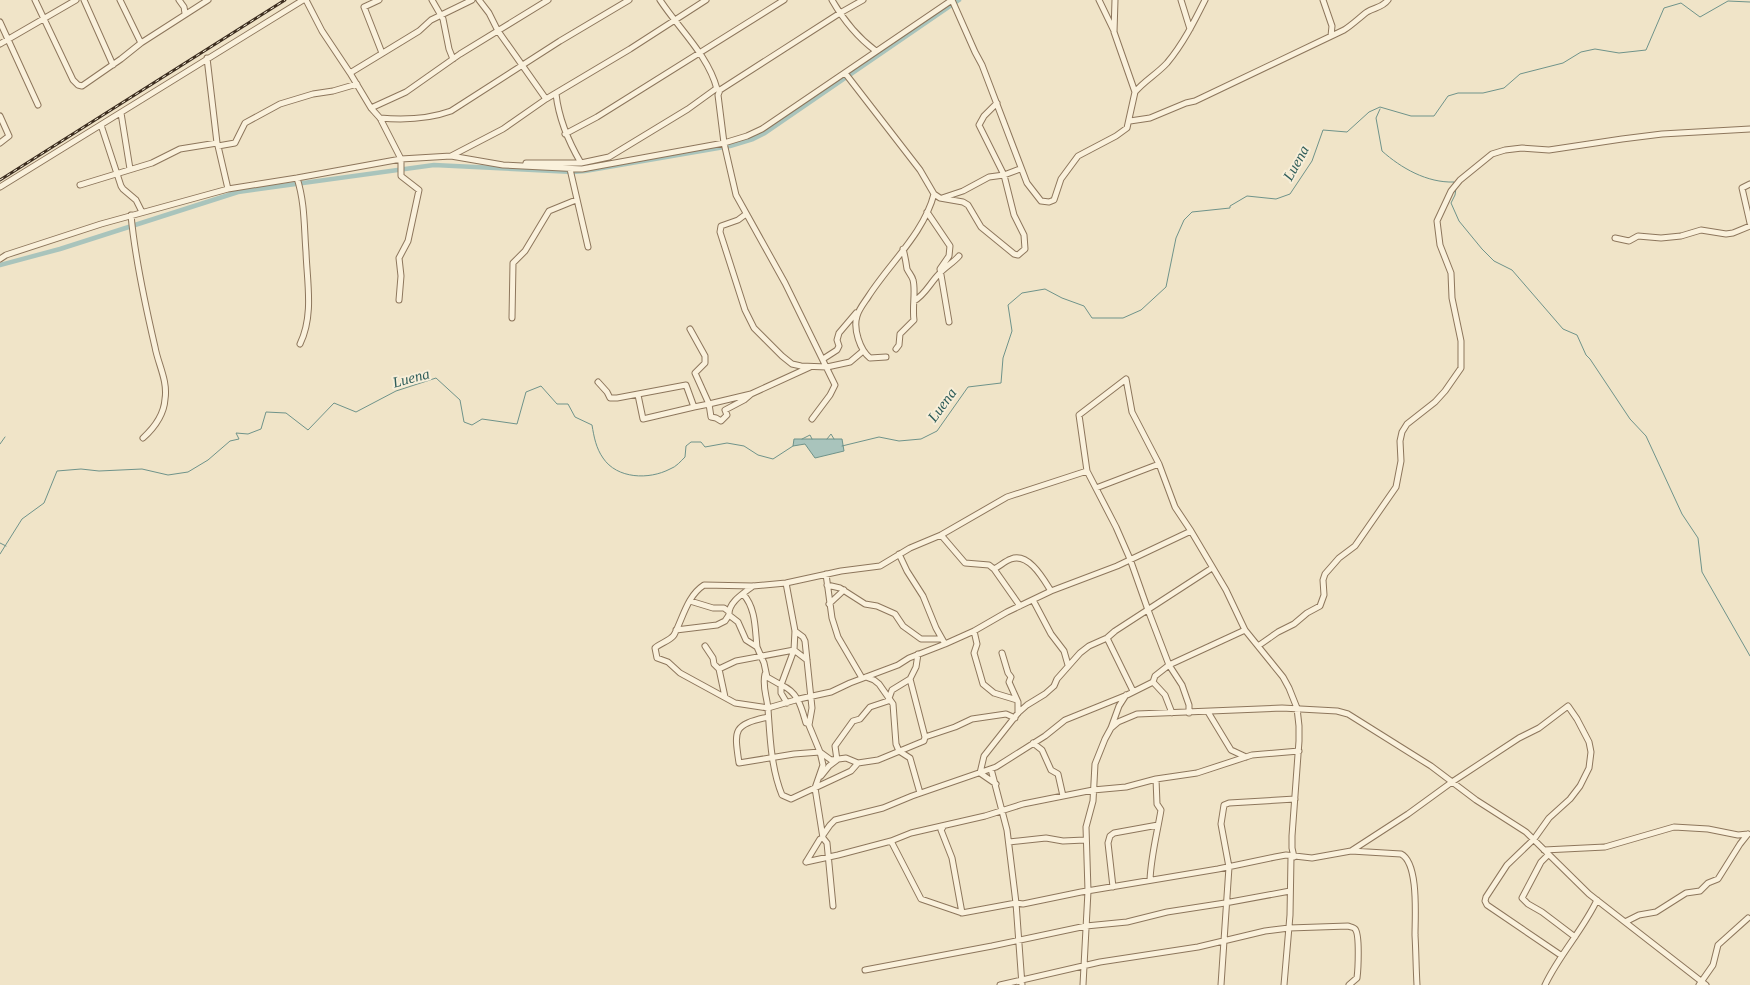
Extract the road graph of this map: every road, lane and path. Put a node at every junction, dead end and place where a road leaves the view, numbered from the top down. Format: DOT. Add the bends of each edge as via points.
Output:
graph roads {
  1 [pos="35,0"];
  2 [pos="76,0"];
  3 [pos="84,0"];
  4 [pos="120,0"];
  5 [pos="179,0"];
  6 [pos="208,0"];
  7 [pos="304,0"];
  8 [pos="379,0"];
  9 [pos="432,0"];
  10 [pos="472,0"];
  11 [pos="479,0"];
  12 [pos="548,0"];
  13 [pos="629,0"];
  14 [pos="660,0"];
  15 [pos="706,0"];
  16 [pos="784,0"];
  17 [pos="832,0"];
  18 [pos="863,0"];
  19 [pos="952,0"];
  20 [pos="1100,0"];
  21 [pos="1115,0"];
  22 [pos="1181,0"];
  23 [pos="1205,0"];
  24 [pos="1323,0"];
  25 [pos="1388,0"];
  26 [pos="840,13"];
  27 [pos="185,14"];
  28 [pos="441,14"];
  29 [pos="43,19"];
  30 [pos="674,21"];
  31 [pos="0,22"];
  32 [pos="1190,29"];
  33 [pos="498,31"];
  34 [pos="1114,32"];
  35 [pos="1331,36"];
  36 [pos="8,39"];
  37 [pos="141,43"];
  38 [pos="0,44"];
  39 [pos="876,51"];
  40 [pos="382,53"];
  41 [pos="700,54"];
  42 [pos="207,58"];
  43 [pos="453,59"];
  44 [pos="113,65"];
  45 [pos="522,65"];
  46 [pos="350,73"];
  47 [pos="845,73"];
  48 [pos="357,84"];
  49 [pos="718,90"];
  50 [pos="1135,92"];
  51 [pos="556,94"];
  52 [pos="546,100"];
  53 [pos="997,103"];
  54 [pos="38,105"];
  55 [pos="371,108"];
  56 [pos="121,112"];
  57 [pos="0,116"];
  58 [pos="380,118"];
  59 [pos="1130,121"];
  60 [pos="101,125"];
  61 [pos="1750,129"];
  62 [pos="565,134"];
  63 [pos="0,143"];
  64 [pos="724,143"];
  65 [pos="218,145"];
  66 [pos="451,156"];
  67 [pos="401,159"];
  68 [pos="503,164"];
  69 [pos="582,166"];
  70 [pos="130,169"];
  71 [pos="570,169"];
  72 [pos="1020,170"];
  73 [pos="117,173"];
  74 [pos="1004,175"];
  75 [pos="297,178"];
  76 [pos="1750,184"];
  77 [pos="80,185"];
  78 [pos="0,187"];
  79 [pos="228,189"];
  80 [pos="934,194"];
  81 [pos="940,198"];
  82 [pos="576,200"];
  83 [pos="931,204"];
  84 [pos="142,212"];
  85 [pos="927,212"];
  86 [pos="746,214"];
  87 [pos="131,215"];
  88 [pos="1750,225"];
  89 [pos="1615,238"];
  90 [pos="588,247"];
  91 [pos="903,249"];
  92 [pos="959,256"];
  93 [pos="0,259"];
  94 [pos="940,272"];
  95 [pos="400,300"];
  96 [pos="914,301"];
  97 [pos="858,311"];
  98 [pos="512,318"];
  99 [pos="949,322"];
  100 [pos="690,329"];
  101 [pos="300,344"];
  102 [pos="896,349"];
  103 [pos="863,351"];
  104 [pos="886,357"];
  105 [pos="823,360"];
  106 [pos="812,366"];
  107 [pos="827,367"];
  108 [pos="598,382"];
  109 [pos="752,394"];
  110 [pos="638,395"];
  111 [pos="709,404"];
  112 [pos="694,407"];
  113 [pos="812,418"];
  114 [pos="143,438"];
  115 [pos="1159,464"];
  116 [pos="1087,471"];
  117 [pos="1096,488"];
  118 [pos="1191,531"];
  119 [pos="941,535"];
  120 [pos="899,554"];
  121 [pos="1130,560"];
  122 [pos="1212,568"];
  123 [pos="994,569"];
  124 [pos="826,574"];
  125 [pos="786,583"];
  126 [pos="827,585"];
  127 [pos="753,586"];
  128 [pos="844,590"];
  129 [pos="1051,592"];
  130 [pos="743,594"];
  131 [pos="1033,600"];
  132 [pos="690,601"];
  133 [pos="829,604"];
  134 [pos="1020,606"];
  135 [pos="1148,610"];
  136 [pos="728,613"];
  137 [pos="676,630"];
  138 [pos="1245,630"];
  139 [pos="795,631"];
  140 [pos="974,631"];
  141 [pos="1107,638"];
  142 [pos="943,641"];
  143 [pos="705,646"];
  144 [pos="1258,646"];
  145 [pos="757,647"];
  146 [pos="794,650"];
  147 [pos="1002,653"];
  148 [pos="918,654"];
  149 [pos="761,657"];
  150 [pos="807,660"];
  151 [pos="1068,665"];
  152 [pos="1170,665"];
  153 [pos="719,669"];
  154 [pos="765,674"];
  155 [pos="864,677"];
  156 [pos="910,679"];
  157 [pos="1153,682"];
  158 [pos="781,685"];
  159 [pos="1133,691"];
  160 [pos="1127,695"];
  161 [pos="725,697"];
  162 [pos="811,697"];
  163 [pos="799,699"];
  164 [pos="889,699"];
  165 [pos="1017,701"];
  166 [pos="787,703"];
  167 [pos="1027,705"];
  168 [pos="1189,705"];
  169 [pos="768,708"];
  170 [pos="1296,708"];
  171 [pos="1197,712"];
  172 [pos="1208,712"];
  173 [pos="1172,713"];
  174 [pos="1189,713"];
  175 [pos="1017,715"];
  176 [pos="768,717"];
  177 [pos="809,725"];
  178 [pos="1112,728"];
  179 [pos="925,736"];
  180 [pos="1033,744"];
  181 [pos="1231,750"];
  182 [pos="899,751"];
  183 [pos="1298,751"];
  184 [pos="820,752"];
  185 [pos="1246,757"];
  186 [pos="773,758"];
  187 [pos="837,760"];
  188 [pos="858,763"];
  189 [pos="1228,763"];
  190 [pos="991,769"];
  191 [pos="980,773"];
  192 [pos="820,778"];
  193 [pos="1156,779"];
  194 [pos="1452,782"];
  195 [pos="996,784"];
  196 [pos="815,788"];
  197 [pos="1093,790"];
  198 [pos="920,794"];
  199 [pos="1062,796"];
  200 [pos="1295,799"];
  201 [pos="1003,810"];
  202 [pos="1158,825"];
  203 [pos="943,827"];
  204 [pos="823,837"];
  205 [pos="1534,839"];
  206 [pos="1085,840"];
  207 [pos="891,841"];
  208 [pos="1009,842"];
  209 [pos="1555,849"];
  210 [pos="1544,850"];
  211 [pos="1351,851"];
  212 [pos="1548,855"];
  213 [pos="1290,856"];
  214 [pos="829,857"];
  215 [pos="1554,860"];
  216 [pos="1229,867"];
  217 [pos="1150,880"];
  218 [pos="1113,887"];
  219 [pos="1088,891"];
  220 [pos="1290,891"];
  221 [pos="1597,900"];
  222 [pos="1016,902"];
  223 [pos="1225,904"];
  224 [pos="832,906"];
  225 [pos="962,913"];
  226 [pos="1748,918"];
  227 [pos="1625,922"];
  228 [pos="1086,926"];
  229 [pos="1289,928"];
  230 [pos="1575,937"];
  231 [pos="1019,940"];
  232 [pos="1224,940"];
  233 [pos="1562,956"];
  234 [pos="1084,966"];
  235 [pos="864,970"];
  236 [pos="1022,982"];
  237 [pos="1702,984"];
  238 [pos="1000,985"];
  239 [pos="1083,985"];
  240 [pos="1221,985"];
  241 [pos="1284,985"];
  242 [pos="1349,985"];
  243 [pos="1417,985"];
  244 [pos="1546,985"];
  1 -- 29 [label="street"];
  2 -- 29 [label="street"];
  3 -- 44 [label="street"];
  4 -- 37 [label="street"];
  5 -- 27 [label="street"];
  6 -- 27 [label="street"];
  7 -- 42 [label="street"];
  7 -- 46 [label="street"];
  8 -- 40 [label="street" via="364,8"];
  9 -- 28 [label="street"];
  10 -- 28 [label="street"];
  11 -- 33 [label="street"];
  12 -- 33 [label="street"];
  13 -- 45 [label="street"];
  14 -- 30 [label="street"];
  15 -- 30 [label="street"];
  16 -- 41 [label="street"];
  17 -- 26 [label="street"];
  18 -- 26 [label="street"];
  19 -- 39 [label="street"];
  19 -- 53 [label="street"];
  20 -- 34 [label="street"];
  21 -- 34 [label="street"];
  22 -- 32 [label="street"];
  23 -- 32 [label="street"];
  24 -- 35 [label="street" via="1332,26"];
  25 -- 35 [label="street"];
  26 -- 39 [label="street" via="856,34"];
  26 -- 49 [label="street"];
  27 -- 37 [label="street"];
  28 -- 40 [label="street"];
  28 -- 43 [label="street"];
  29 -- 36 [label="street"];
  29 -- 44 [label="street" via="78,85 82,86"];
  30 -- 41 [label="street"];
  30 -- 51 [label="street"];
  31 -- 36 [label="street"];
  32 -- 50 [label="street" via="1167,63"];
  33 -- 43 [label="street"];
  33 -- 45 [label="street"];
  34 -- 50 [label="street"];
  35 -- 59 [label="street" via="1195,101 1150,118"];
  36 -- 38 [label="street"];
  36 -- 54 [label="street"];
  37 -- 44 [label="street"];
  39 -- 47 [label="street"];
  40 -- 46 [label="street"];
  41 -- 49 [label="street"];
  41 -- 62 [label="street"];
  42 -- 56 [label="street"];
  42 -- 65 [label="street"];
  43 -- 55 [label="street" via="406,92"];
  45 -- 52 [label="street"];
  45 -- 58 [label="street" via="451,111 407,119"];
  46 -- 48 [label="street"];
  47 -- 64 [label="street" via="762,129"];
  47 -- 80 [label="street" via="920,170"];
  48 -- 55 [label="street"];
  48 -- 65 [label="street" via="280,104 245,123 236,143"];
  49 -- 64 [label="street"];
  49 -- 69 [label="street" via="614,154"];
  50 -- 59 [label="street"];
  51 -- 52 [label="street"];
  51 -- 62 [label="street"];
  52 -- 66 [label="street" via="503,129"];
  53 -- 72 [label="street"];
  53 -- 74 [label="street" via="979,125"];
  55 -- 58 [label="street"];
  56 -- 60 [label="street"];
  56 -- 70 [label="street"];
  57 -- 63 [label="street" via="9,136"];
  58 -- 67 [label="street"];
  59 -- 72 [label="street" via="1125,130 1078,156 1061,179 1054,200 1038,199"];
  60 -- 73 [label="street"];
  60 -- 78 [label="street"];
  61 -- 144 [label="street" via="1662,134 1549,150 1506,150 1492,154 1460,180 1437,221 1440,244 1451,273 1452,298 1461,341 1461,368 1435,402 1407,424 1402,432 1396,487 1355,546 1325,574 1320,606"];
  62 -- 69 [label="street"];
  64 -- 69 [label="street"];
  64 -- 86 [label="street" via="734,189"];
  65 -- 70 [label="street" via="180,149 152,163"];
  65 -- 79 [label="street"];
  66 -- 67 [label="street"];
  66 -- 68 [label="street"];
  67 -- 75 [label="street"];
  67 -- 95 [label="street" via="401,176 419,192 408,241 399,258"];
  68 -- 69 [label="street"];
  68 -- 71 [label="street"];
  69 -- 71 [label="street"];
  70 -- 73 [label="street"];
  71 -- 82 [label="street"];
  72 -- 74 [label="street"];
  73 -- 77 [label="street"];
  73 -- 84 [label="street" via="123,189 134,198"];
  74 -- 81 [label="street" via="989,177 963,191"];
  74 -- 81 [label="street" via="1014,215 1024,235 1025,249 1018,255 992,237 964,202"];
  75 -- 79 [label="street"];
  75 -- 101 [label="street" via="306,228 309,297 306,328"];
  76 -- 88 [label="street" via="1742,188"];
  79 -- 84 [label="street"];
  80 -- 81 [label="street"];
  80 -- 83 [label="street"];
  81 -- 83 [label="street"];
  82 -- 90 [label="street"];
  82 -- 98 [label="street" via="548,211 526,250 513,263"];
  83 -- 85 [label="street"];
  84 -- 87 [label="street"];
  85 -- 91 [label="street"];
  85 -- 94 [label="street" via="950,246 949,256"];
  86 -- 105 [label="street" via="781,275"];
  86 -- 106 [label="street" via="721,226 720,232 745,310 754,328 782,356 792,364"];
  87 -- 93 [label="street"];
  87 -- 114 [label="street" via="152,333 166,389 160,416"];
  88 -- 89 [label="street" via="1733,233 1701,230 1671,237 1638,236 1629,241"];
  91 -- 96 [label="street" via="914,280"];
  91 -- 97 [label="street"];
  92 -- 94 [label="street"];
  94 -- 96 [label="street"];
  94 -- 99 [label="street"];
  96 -- 102 [label="street" via="914,320 900,334"];
  97 -- 103 [label="street" via="855,325"];
  97 -- 105 [label="street" via="839,333 837,350"];
  100 -- 111 [label="street" via="705,356 705,363 695,373"];
  103 -- 104 [label="street" via="870,358"];
  103 -- 107 [label="street" via="850,362"];
  105 -- 107 [label="street"];
  106 -- 107 [label="street"];
  106 -- 109 [label="street"];
  107 -- 113 [label="street" via="835,385"];
  108 -- 110 [label="street" via="610,398"];
  109 -- 111 [label="street"];
  109 -- 111 [label="street" via="725,410 726,415 721,421 711,417"];
  110 -- 112 [label="street" via="686,385"];
  110 -- 112 [label="street" via="643,419"];
  111 -- 112 [label="street"];
  115 -- 116 [label="street" via="1132,412 1126,379 1079,415"];
  115 -- 117 [label="street"];
  115 -- 118 [label="street" via="1175,507"];
  116 -- 117 [label="street"];
  116 -- 119 [label="street" via="1007,497"];
  117 -- 121 [label="street"];
  118 -- 121 [label="street"];
  118 -- 122 [label="street"];
  119 -- 120 [label="street"];
  119 -- 123 [label="street" via="965,563 989,565"];
  120 -- 124 [label="street" via="880,566"];
  120 -- 142 [label="street"];
  121 -- 129 [label="street"];
  121 -- 135 [label="street"];
  122 -- 135 [label="street"];
  122 -- 138 [label="street"];
  123 -- 129 [label="street" via="1011,558 1020,558 1039,571"];
  123 -- 134 [label="street"];
  124 -- 125 [label="street"];
  124 -- 126 [label="street"];
  125 -- 127 [label="street"];
  125 -- 139 [label="street"];
  126 -- 128 [label="street"];
  126 -- 133 [label="street"];
  127 -- 130 [label="street"];
  127 -- 132 [label="street" via="704,585"];
  128 -- 133 [label="street"];
  128 -- 142 [label="street" via="865,604 896,614 903,626 921,639"];
  129 -- 131 [label="street"];
  130 -- 136 [label="street"];
  130 -- 145 [label="street" via="754,615"];
  131 -- 134 [label="street"];
  131 -- 151 [label="street" via="1064,651"];
  132 -- 136 [label="street" via="724,608"];
  132 -- 137 [label="street"];
  133 -- 155 [label="street" via="838,637"];
  134 -- 140 [label="street"];
  135 -- 141 [label="street"];
  135 -- 152 [label="street"];
  136 -- 137 [label="street" via="725,621 717,625"];
  136 -- 145 [label="street" via="738,622 746,640"];
  137 -- 161 [label="street" via="672,637 655,648 657,658"];
  138 -- 144 [label="street"];
  138 -- 152 [label="street"];
  139 -- 146 [label="street"];
  139 -- 150 [label="street" via="805,638"];
  140 -- 142 [label="street"];
  140 -- 165 [label="street" via="977,644 974,653 983,684 996,694"];
  141 -- 151 [label="street" via="1089,646"];
  141 -- 159 [label="street"];
  142 -- 148 [label="street"];
  143 -- 153 [label="street"];
  144 -- 170 [label="street" via="1287,683"];
  145 -- 149 [label="street"];
  146 -- 149 [label="street"];
  146 -- 150 [label="street"];
  146 -- 158 [label="street"];
  147 -- 165 [label="street"];
  148 -- 155 [label="street" via="892,668"];
  148 -- 156 [label="street" via="918,663"];
  149 -- 153 [label="street" via="730,663"];
  149 -- 154 [label="street"];
  150 -- 162 [label="street"];
  151 -- 167 [label="street" via="1054,686"];
  152 -- 157 [label="street" via="1155,676"];
  152 -- 168 [label="street"];
  153 -- 161 [label="street"];
  154 -- 158 [label="street"];
  154 -- 169 [label="street"];
  155 -- 162 [label="street"];
  155 -- 164 [label="street" via="876,682"];
  156 -- 164 [label="street" via="892,690"];
  156 -- 179 [label="street"];
  157 -- 159 [label="street"];
  157 -- 173 [label="street" via="1165,696"];
  158 -- 163 [label="street"];
  158 -- 166 [label="street"];
  159 -- 160 [label="street"];
  160 -- 178 [label="street" via="1119,706"];
  160 -- 180 [label="street" via="1066,720"];
  161 -- 169 [label="street" via="739,704"];
  162 -- 163 [label="street"];
  162 -- 177 [label="street"];
  163 -- 166 [label="street"];
  163 -- 177 [label="street"];
  164 -- 182 [label="street" via="894,706 895,739"];
  164 -- 187 [label="street" via="870,707 860,719 852,722 835,746"];
  165 -- 167 [label="street"];
  165 -- 175 [label="street"];
  166 -- 169 [label="street"];
  167 -- 175 [label="street"];
  168 -- 171 [label="street"];
  168 -- 174 [label="street"];
  169 -- 176 [label="street"];
  170 -- 172 [label="street"];
  170 -- 183 [label="street"];
  170 -- 194 [label="street" via="1348,714"];
  171 -- 172 [label="street"];
  171 -- 174 [label="street"];
  172 -- 181 [label="street"];
  173 -- 174 [label="street"];
  173 -- 178 [label="street" via="1137,714"];
  175 -- 179 [label="street" via="972,718"];
  175 -- 191 [label="street" via="984,756"];
  176 -- 186 [label="street"];
  176 -- 186 [label="street" via="741,726 736,741 739,763"];
  177 -- 184 [label="street"];
  178 -- 197 [label="street" via="1098,754"];
  179 -- 182 [label="street" via="923,742"];
  180 -- 190 [label="street"];
  180 -- 199 [label="street" via="1042,750 1051,770 1058,774"];
  181 -- 185 [label="street"];
  181 -- 189 [label="street"];
  182 -- 188 [label="street" via="875,761"];
  182 -- 198 [label="street" via="910,758"];
  183 -- 185 [label="street"];
  183 -- 200 [label="street"];
  184 -- 186 [label="street"];
  184 -- 187 [label="street" via="831,760"];
  184 -- 192 [label="street" via="823,767"];
  185 -- 189 [label="street"];
  186 -- 196 [label="street" via="780,790 786,798 794,799"];
  187 -- 188 [label="street" via="846,758"];
  187 -- 192 [label="street"];
  188 -- 196 [label="street" via="851,771"];
  189 -- 193 [label="street"];
  190 -- 191 [label="street"];
  190 -- 195 [label="street"];
  191 -- 195 [label="street"];
  191 -- 198 [label="street"];
  192 -- 196 [label="street"];
  193 -- 197 [label="street" via="1126,788"];
  193 -- 202 [label="street" via="1157,804 1161,810"];
  194 -- 205 [label="street"];
  194 -- 205 [label="street" via="1569,707 1589,742 1589,768 1570,799 1544,823"];
  194 -- 211 [label="street"];
  195 -- 201 [label="street"];
  196 -- 204 [label="street"];
  197 -- 199 [label="street"];
  197 -- 206 [label="street"];
  198 -- 204 [label="street" via="880,809 835,820"];
  199 -- 201 [label="street"];
  200 -- 213 [label="street"];
  200 -- 216 [label="street" via="1224,805 1221,824"];
  201 -- 203 [label="street"];
  201 -- 208 [label="street"];
  202 -- 217 [label="street"];
  202 -- 218 [label="street" via="1110,836"];
  203 -- 207 [label="street" via="911,832"];
  203 -- 225 [label="street" via="941,830 952,858"];
  204 -- 214 [label="street"];
  204 -- 214 [label="street" via="806,862"];
  205 -- 210 [label="street"];
  205 -- 233 [label="street" via="1507,865 1485,901"];
  206 -- 208 [label="street" via="1046,838"];
  206 -- 219 [label="street"];
  207 -- 214 [label="street"];
  207 -- 225 [label="street" via="921,899"];
  208 -- 222 [label="street"];
  209 -- 210 [label="street"];
  209 -- 215 [label="street"];
  209 -- 227 [label="street" via="1605,847 1674,826 1748,834 1718,879 1700,891 1686,893 1658,911"];
  210 -- 212 [label="street"];
  211 -- 213 [label="street" via="1312,858"];
  211 -- 243 [label="street" via="1401,854 1408,861 1414,890"];
  212 -- 215 [label="street"];
  212 -- 230 [label="street" via="1522,898"];
  213 -- 216 [label="street"];
  213 -- 220 [label="street"];
  214 -- 224 [label="street"];
  215 -- 221 [label="street"];
  216 -- 217 [label="street"];
  216 -- 223 [label="street"];
  217 -- 218 [label="street"];
  218 -- 219 [label="street"];
  219 -- 222 [label="street" via="1023,904"];
  219 -- 228 [label="street"];
  220 -- 223 [label="street"];
  220 -- 229 [label="street"];
  221 -- 227 [label="street"];
  221 -- 230 [label="street"];
  222 -- 225 [label="street"];
  222 -- 231 [label="street"];
  223 -- 228 [label="street"];
  223 -- 232 [label="street"];
  226 -- 237 [label="street" via="1718,945 1713,965"];
  227 -- 237 [label="street"];
  228 -- 231 [label="street"];
  228 -- 234 [label="street"];
  229 -- 232 [label="street"];
  229 -- 241 [label="street"];
  229 -- 242 [label="street" via="1354,928 1357,931 1358,974"];
  230 -- 233 [label="street"];
  231 -- 235 [label="street"];
  231 -- 236 [label="street"];
  232 -- 234 [label="street"];
  232 -- 240 [label="street"];
  233 -- 244 [label="street"];
  234 -- 236 [label="street"];
  234 -- 239 [label="street"];
  236 -- 238 [label="street"];
}
